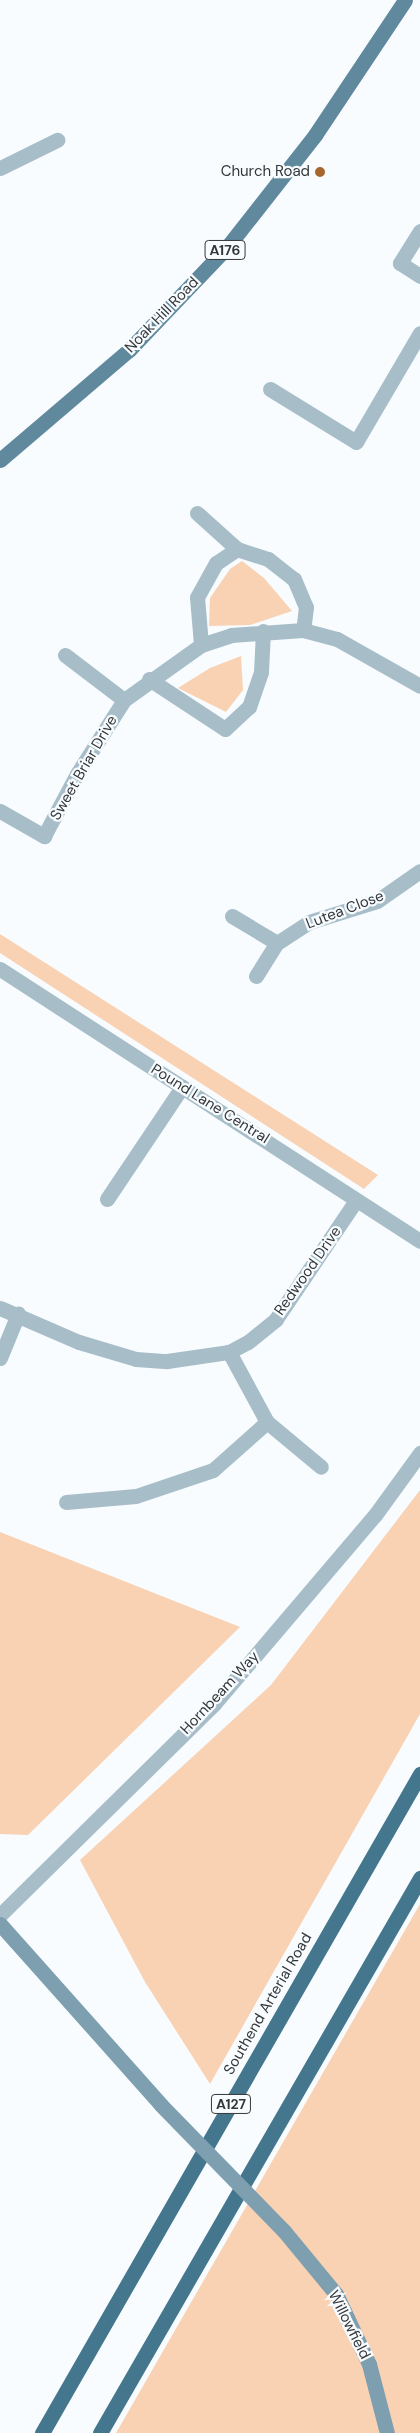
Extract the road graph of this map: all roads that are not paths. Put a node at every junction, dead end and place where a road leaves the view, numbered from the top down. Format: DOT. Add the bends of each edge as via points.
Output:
graph roads {
  1 [pos="406,0"];
  2 [pos="58,140"];
  3 [pos="0,168"];
  4 [pos="420,231"];
  5 [pos="420,276"];
  6 [pos="420,333"];
  7 [pos="270,389"];
  8 [pos="0,460"];
  9 [pos="197,513"];
  10 [pos="237,549"];
  11 [pos="303,630"];
  12 [pos="263,631"];
  13 [pos="201,645"];
  14 [pos="65,655"];
  15 [pos="149,678"];
  16 [pos="420,686"];
  17 [pos="124,700"];
  18 [pos="0,811"];
  19 [pos="420,871"];
  20 [pos="232,916"];
  21 [pos="277,943"];
  22 [pos="0,969"];
  23 [pos="256,976"];
  24 [pos="182,1087"];
  25 [pos="107,1199"];
  26 [pos="355,1202"];
  27 [pos="420,1241"];
  28 [pos="0,1308"];
  29 [pos="18,1314"];
  30 [pos="229,1352"];
  31 [pos="0,1358"];
  32 [pos="267,1422"];
  33 [pos="420,1453"];
  34 [pos="321,1467"];
  35 [pos="66,1502"];
  36 [pos="420,1774"];
  37 [pos="420,1878"];
  38 [pos="0,1914"];
  39 [pos="0,1924"];
  40 [pos="42,2433"];
  41 [pos="100,2433"];
  42 [pos="387,2433"];
  1 -- 8 [label="main road, Noak Hill Road / A176" via="316,135 228,246 129,350"];
  2 -- 3 [label="street"];
  4 -- 5 [label="street" via="400,264"];
  6 -- 7 [label="street" via="356,442"];
  9 -- 10 [label="street"];
  10 -- 11 [label="street" via="268,559 294,579 306,607"];
  10 -- 13 [label="street" via="216,563 197,597"];
  11 -- 12 [label="street, Sweet Briar Drive"];
  11 -- 16 [label="street, Sweet Briar Drive" via="337,638"];
  12 -- 13 [label="street, Sweet Briar Drive"];
  12 -- 15 [label="street" via="262,672 249,707 226,729"];
  13 -- 15 [label="street, Sweet Briar Drive"];
  14 -- 17 [label="street, Sweet Briar Drive"];
  15 -- 17 [label="street, Sweet Briar Drive"];
  17 -- 18 [label="street, Sweet Briar Drive" via="44,836"];
  19 -- 21 [label="street, Lutea Close" via="378,900 309,922"];
  20 -- 21 [label="street"];
  21 -- 23 [label="street, Lutea Close"];
  22 -- 24 [label="street, Pound Lane Central"];
  24 -- 25 [label="street"];
  24 -- 26 [label="street, Pound Lane Central" via="236,1118"];
  26 -- 27 [label="street, Pound Lane Central"];
  26 -- 30 [label="street, Redwood Drive" via="276,1319 248,1342"];
  28 -- 29 [label="street, Redwood Drive"];
  29 -- 30 [label="street, Redwood Drive" via="79,1342 136,1359 168,1361"];
  29 -- 31 [label="street"];
  30 -- 32 [label="street"];
  32 -- 34 [label="street"];
  32 -- 35 [label="street" via="213,1470 136,1496"];
  33 -- 38 [label="street, Hornbeam Way" via="375,1516 214,1704"];
  36 -- 40 [label="highway, Southend Arterial Road / A127"];
  37 -- 41 [label="highway"];
  39 -- 42 [label="street, Willowfield, bridge" via="160,2105 284,2230 336,2294 370,2364"];
}
